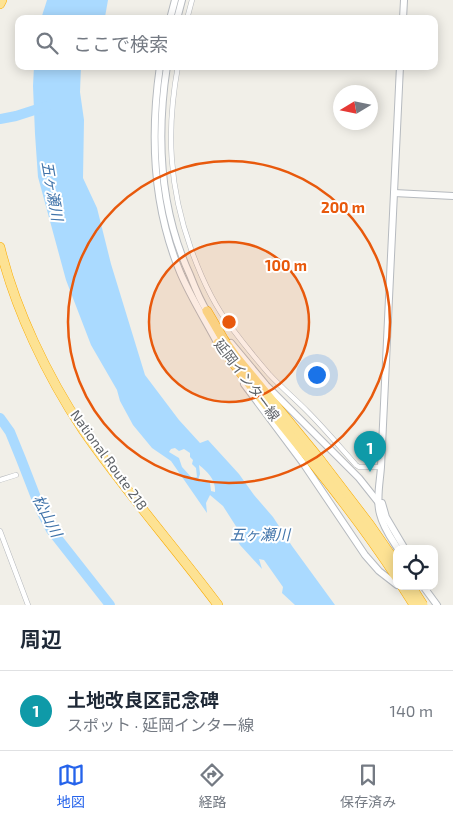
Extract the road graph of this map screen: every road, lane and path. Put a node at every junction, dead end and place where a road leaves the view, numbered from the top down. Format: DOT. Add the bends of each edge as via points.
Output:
graph roads {
  1 [pos="2,0"];
  2 [pos="175,0"];
  3 [pos="182,0"];
  4 [pos="192,0"];
  5 [pos="404,0"];
  6 [pos="0,4"];
  7 [pos="171,15"];
  8 [pos="178,15"];
  9 [pos="188,15"];
  10 [pos="403,15"];
  11 [pos="160,70"];
  12 [pos="167,70"];
  13 [pos="177,70"];
  14 [pos="400,70"];
  15 [pos="394,193"];
  16 [pos="453,196"];
  17 [pos="0,247"];
  18 [pos="2,266"];
  19 [pos="207,311"];
  20 [pos="218,344"];
  21 [pos="381,467"];
  22 [pos="16,475"];
  23 [pos="0,480"];
  24 [pos="380,504"];
  25 [pos="0,531"];
  26 [pos="396,545"];
  27 [pos="403,545"];
  28 [pos="393,558"];
  29 [pos="393,572"];
  30 [pos="393,582"];
  31 [pos="402,590"];
  32 [pos="404,590"];
  33 [pos="414,590"];
  34 [pos="425,590"];
  35 [pos="428,590"];
  36 [pos="28,605"];
  37 [pos="218,605"];
  38 [pos="414,605"];
  39 [pos="424,605"];
  40 [pos="437,605"];
  1 -- 6 [label="highway"];
  2 -- 7 [label="main road"];
  3 -- 8 [label="main road"];
  4 -- 9 [label="street"];
  5 -- 10 [label="main road"];
  11 -- 20 [label="main road, 延岡インター線" via="154,130 156,170 165,226 180,271"];
  12 -- 19 [label="main road, 延岡インター線" via="161,132 167,200 184,260"];
  13 -- 21 [label="street" via="170,153 174,190 202,279 230,325 270,374 359,467"];
  14 -- 15 [label="main road"];
  15 -- 16 [label="main road"];
  15 -- 21 [label="main road"];
  17 -- 18 [label="highway, National Route 218"];
  18 -- 37 [label="highway, National Route 218" via="35,344 82,428"];
  19 -- 24 [label="main road" via="266,385 359,478"];
  19 -- 28 [label="highway, 延岡インター線" via="236,357 318,457"];
  20 -- 29 [label="highway, 延岡インター線" via="330,485"];
  20 -- 30 [label="main road" via="365,555"];
  21 -- 24 [label="main road"];
  22 -- 23 [label="street"];
  24 -- 26 [label="main road" via="382,522"];
  24 -- 27 [label="main road"];
  25 -- 36 [label="street"];
  31 -- 38 [label="highway, bridge"];
  32 -- 39 [label="main road"];
  33 -- 39 [label="highway, bridge"];
  34 -- 40 [label="main road"];
  35 -- 40 [label="main road"];
}
